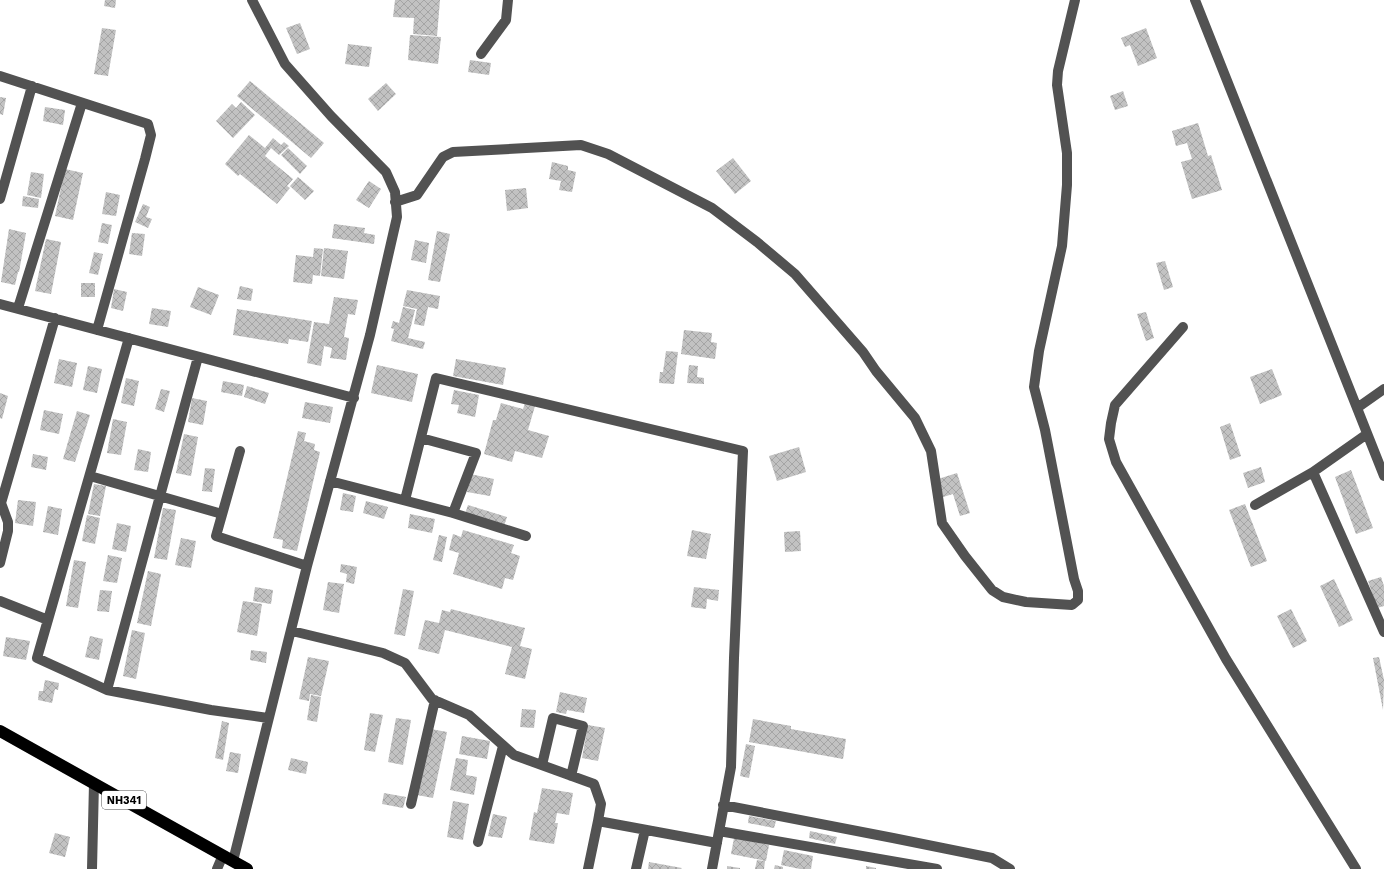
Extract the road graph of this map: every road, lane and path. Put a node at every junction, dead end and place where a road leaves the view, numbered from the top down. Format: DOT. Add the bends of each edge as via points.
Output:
graph roads {
  1 [pos="252,0"];
  2 [pos="508,0"];
  3 [pos="1075,0"];
  4 [pos="1195,0"];
  5 [pos="481,54"];
  6 [pos="0,76"];
  7 [pos="32,86"];
  8 [pos="82,103"];
  9 [pos="0,199"];
  10 [pos="396,202"];
  11 [pos="0,304"];
  12 [pos="18,308"];
  13 [pos="55,318"];
  14 [pos="1183,327"];
  15 [pos="97,330"];
  16 [pos="129,338"];
  17 [pos="198,357"];
  18 [pos="1384,389"];
  19 [pos="354,398"];
  20 [pos="1357,408"];
  21 [pos="1367,434"];
  22 [pos="421,438"];
  23 [pos="240,451"];
  24 [pos="1313,472"];
  25 [pos="90,476"];
  26 [pos="1384,476"];
  27 [pos="330,480"];
  28 [pos="160,495"];
  29 [pos="405,500"];
  30 [pos="1255,505"];
  31 [pos="453,513"];
  32 [pos="222,514"];
  33 [pos="526,536"];
  34 [pos="0,563"];
  35 [pos="307,566"];
  36 [pos="0,601"];
  37 [pos="48,620"];
  38 [pos="292,630"];
  39 [pos="1384,632"];
  40 [pos="107,690"];
  41 [pos="435,700"];
  42 [pos="268,718"];
  43 [pos="0,731"];
  44 [pos="503,746"];
  45 [pos="542,765"];
  46 [pos="571,776"];
  47 [pos="94,783"];
  48 [pos="411,804"];
  49 [pos="723,805"];
  50 [pos="598,821"];
  51 [pos="644,830"];
  52 [pos="719,830"];
  53 [pos="478,842"];
  54 [pos="717,843"];
  55 [pos="228,858"];
  56 [pos="92,869"];
  57 [pos="217,869"];
  58 [pos="248,869"];
  59 [pos="588,869"];
  60 [pos="636,869"];
  61 [pos="712,869"];
  62 [pos="937,869"];
  63 [pos="1010,869"];
  64 [pos="1356,869"];
  1 -- 10 [label="street" via="285,64 386,172"];
  2 -- 5 [label="street" via="506,20"];
  3 -- 10 [label="street" via="1058,70 1057,85 1067,153 1062,246 1034,387 1078,591 1078,600 1072,604 1026,602 1003,597 992,590 942,523 931,452 916,418 796,274 712,208 608,154 581,145 453,152 443,157 417,195"];
  4 -- 20 [label="street"];
  6 -- 7 [label="street"];
  7 -- 8 [label="street"];
  7 -- 9 [label="street"];
  8 -- 12 [label="street"];
  8 -- 15 [label="street" via="148,124 151,135"];
  10 -- 19 [label="street" via="397,217"];
  11 -- 12 [label="street"];
  12 -- 13 [label="street"];
  13 -- 15 [label="street"];
  13 -- 34 [label="street" via="1,503 8,522 8,531"];
  14 -- 64 [label="street" via="1115,404 1109,440 1116,462 1226,659"];
  15 -- 16 [label="street"];
  16 -- 17 [label="street"];
  16 -- 25 [label="street"];
  17 -- 19 [label="street"];
  17 -- 28 [label="street"];
  18 -- 20 [label="street"];
  19 -- 27 [label="street"];
  20 -- 21 [label="street"];
  21 -- 24 [label="street"];
  21 -- 26 [label="street"];
  22 -- 29 [label="street"];
  22 -- 31 [label="street" via="476,453"];
  22 -- 49 [label="street" via="436,378 743,451 731,767"];
  23 -- 32 [label="street"];
  24 -- 30 [label="street"];
  24 -- 39 [label="street"];
  25 -- 28 [label="street"];
  25 -- 37 [label="street"];
  27 -- 29 [label="street"];
  27 -- 35 [label="street"];
  28 -- 32 [label="street"];
  28 -- 40 [label="street"];
  29 -- 31 [label="street"];
  31 -- 33 [label="street"];
  32 -- 35 [label="street" via="216,536"];
  35 -- 38 [label="street"];
  36 -- 37 [label="street"];
  37 -- 40 [label="street" via="37,658"];
  38 -- 41 [label="street" via="383,653 405,663 432,700"];
  38 -- 42 [label="street"];
  40 -- 42 [label="street"];
  41 -- 44 [label="street" via="469,715"];
  41 -- 48 [label="street"];
  42 -- 55 [label="street"];
  43 -- 47 [label="highway, NH341"];
  44 -- 45 [label="street" via="514,755"];
  44 -- 53 [label="street"];
  45 -- 46 [label="street"];
  45 -- 46 [label="street" via="553,718 583,726"];
  46 -- 50 [label="street" via="594,784 600,804"];
  47 -- 55 [label="highway, NH341"];
  47 -- 56 [label="street"];
  49 -- 52 [label="street"];
  49 -- 63 [label="street" via="992,858"];
  50 -- 51 [label="street"];
  50 -- 59 [label="street"];
  51 -- 54 [label="street"];
  51 -- 60 [label="street"];
  52 -- 54 [label="street"];
  52 -- 62 [label="street"];
  54 -- 61 [label="street"];
  55 -- 57 [label="street"];
  55 -- 58 [label="highway, NH341"];
}
